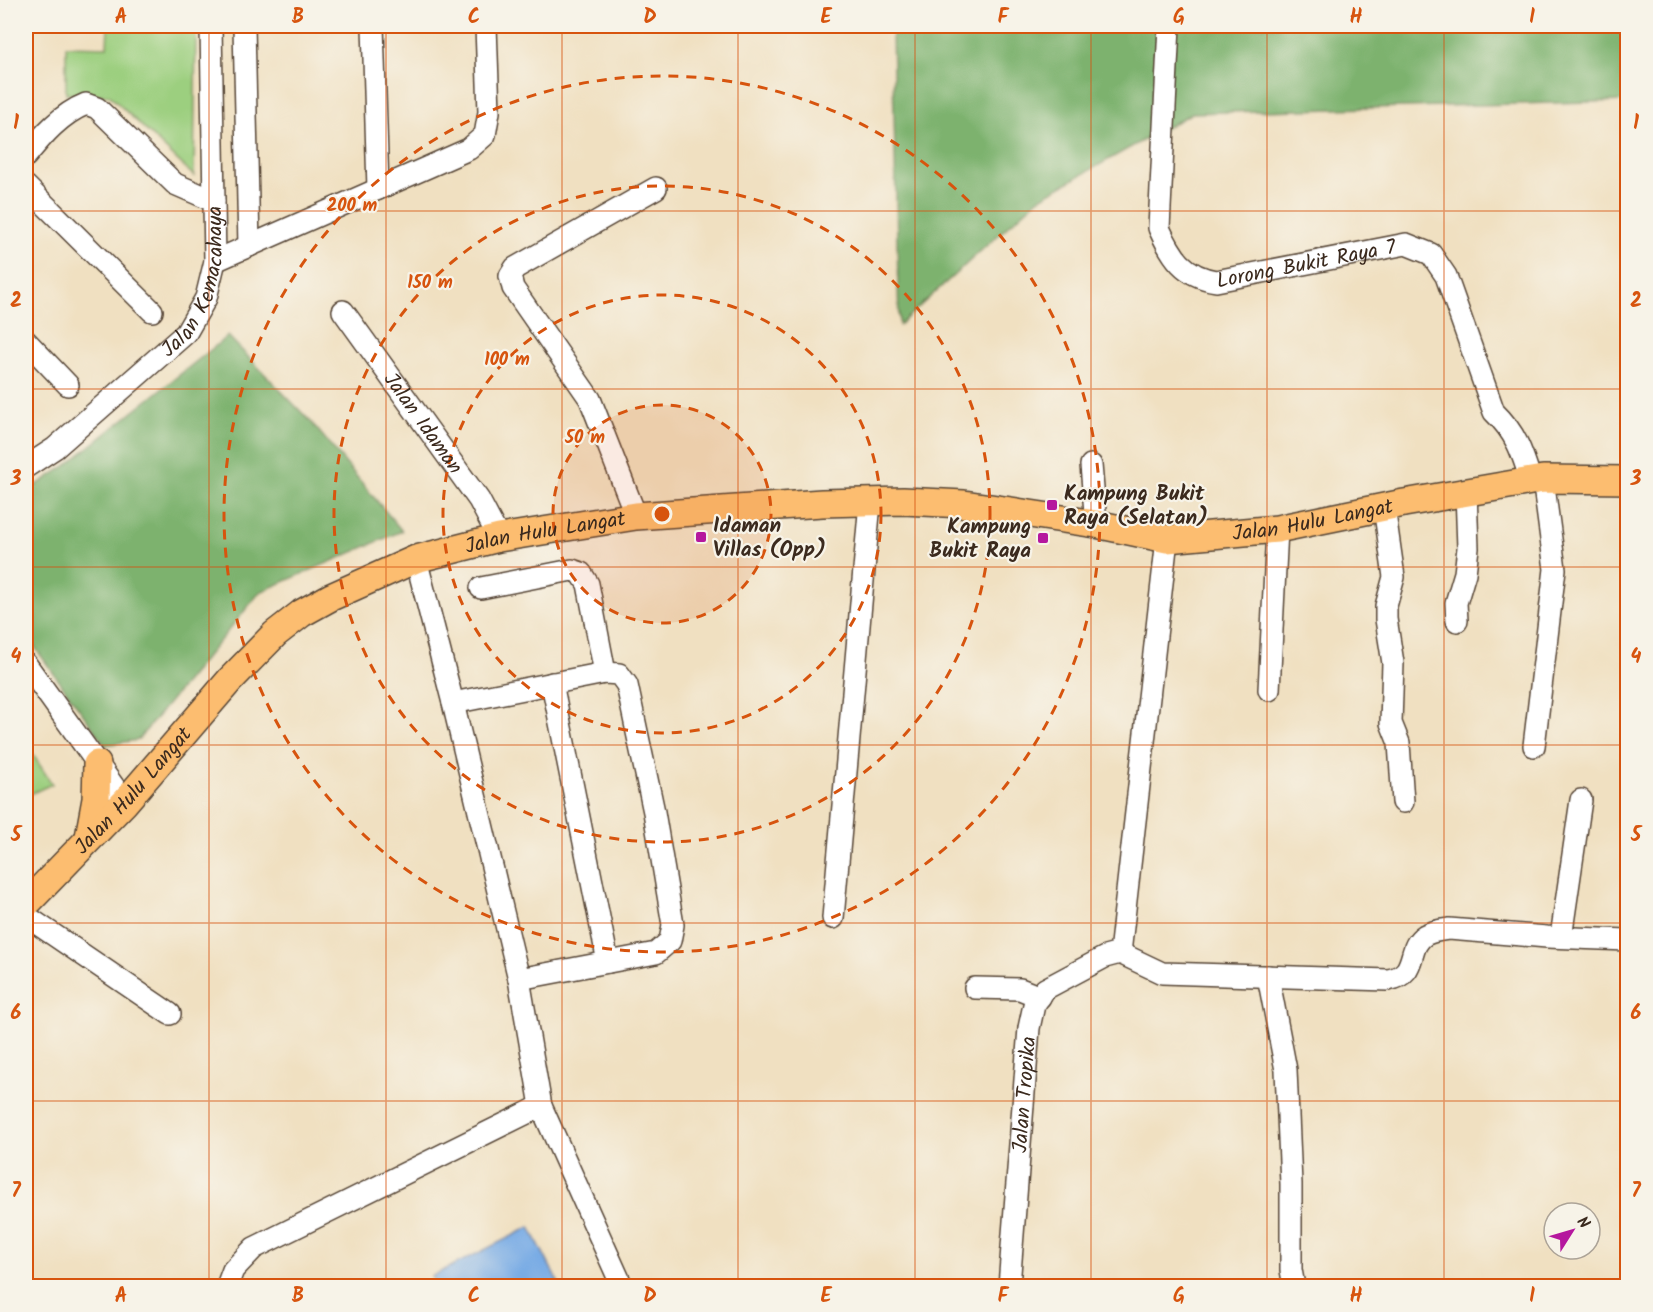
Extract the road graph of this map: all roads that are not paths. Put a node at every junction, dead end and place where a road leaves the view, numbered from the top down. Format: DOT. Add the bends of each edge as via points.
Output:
graph roads {
  1 [pos="211,26"];
  2 [pos="244,26"];
  3 [pos="373,26"];
  4 [pos="486,26"];
  5 [pos="1169,26"];
  6 [pos="26,156"];
  7 [pos="26,186"];
  8 [pos="656,188"];
  9 [pos="378,189"];
  10 [pos="214,201"];
  11 [pos="249,246"];
  12 [pos="215,261"];
  13 [pos="152,311"];
  14 [pos="343,311"];
  15 [pos="26,341"];
  16 [pos="68,385"];
  17 [pos="1091,465"];
  18 [pos="26,467"];
  19 [pos="1537,480"];
  20 [pos="1628,480"];
  21 [pos="1466,492"];
  22 [pos="870,502"];
  23 [pos="1384,507"];
  24 [pos="636,516"];
  25 [pos="1096,524"];
  26 [pos="1276,529"];
  27 [pos="499,538"];
  28 [pos="1167,538"];
  29 [pos="416,559"];
  30 [pos="481,588"];
  31 [pos="1457,621"];
  32 [pos="26,664"];
  33 [pos="605,673"];
  34 [pos="552,683"];
  35 [pos="1269,690"];
  36 [pos="453,703"];
  37 [pos="1533,747"];
  38 [pos="97,764"];
  39 [pos="1581,800"];
  40 [pos="124,802"];
  41 [pos="1403,802"];
  42 [pos="89,837"];
  43 [pos="26,904"];
  44 [pos="26,916"];
  45 [pos="833,918"];
  46 [pos="1561,937"];
  47 [pos="1628,940"];
  48 [pos="1120,953"];
  49 [pos="608,962"];
  50 [pos="1268,976"];
  51 [pos="519,979"];
  52 [pos="975,988"];
  53 [pos="1040,997"];
  54 [pos="170,1014"];
  55 [pos="541,1106"];
  56 [pos="227,1287"];
  57 [pos="622,1287"];
  58 [pos="1009,1287"];
  59 [pos="1294,1287"];
  1 -- 10 [label="street, Jalan Kemacahaya"];
  2 -- 11 [label="street"];
  3 -- 9 [label="street"];
  4 -- 9 [label="street" via="489,112 485,135 469,149"];
  5 -- 19 [label="street, Lorong Bukit Raya 7" via="1159,228 1169,250 1199,278 1216,281 1406,244 1431,254 1446,276 1494,412 1507,425"];
  6 -- 10 [label="street" via="72,110 86,104 97,108 175,184"];
  7 -- 13 [label="street"];
  8 -- 24 [label="street" via="515,268 510,276 513,288 590,399"];
  9 -- 11 [label="street"];
  10 -- 12 [label="street, Jalan Kemacahaya"];
  11 -- 12 [label="street"];
  12 -- 18 [label="street, Jalan Kemacahaya" via="206,298 186,333 55,448"];
  14 -- 27 [label="street, Jalan Idaman" via="479,500"];
  15 -- 16 [label="street"];
  17 -- 25 [label="street"];
  19 -- 20 [label="main road, Jalan Hulu Langat"];
  19 -- 21 [label="main road, Jalan Hulu Langat"];
  19 -- 37 [label="street, Lorong Bukit Raya 7" via="1555,569"];
  21 -- 23 [label="main road, Jalan Hulu Langat"];
  21 -- 31 [label="street" via="1468,548 1456,603"];
  22 -- 24 [label="main road, Jalan Hulu Langat"];
  22 -- 25 [label="main road, Jalan Hulu Langat" via="964,504"];
  22 -- 45 [label="street"];
  23 -- 26 [label="main road, Jalan Hulu Langat"];
  23 -- 41 [label="street" via="1394,577 1386,606 1393,663 1391,723 1399,743"];
  24 -- 27 [label="main road, Jalan Hulu Langat"];
  25 -- 28 [label="main road, Jalan Hulu Langat"];
  26 -- 28 [label="main road, Jalan Hulu Langat"];
  26 -- 35 [label="street"];
  27 -- 29 [label="main road, Jalan Hulu Langat"];
  28 -- 48 [label="street"];
  29 -- 36 [label="street"];
  29 -- 40 [label="main road, Jalan Hulu Langat" via="331,597 275,634"];
  30 -- 33 [label="street" via="572,570 581,573 588,584"];
  32 -- 38 [label="street"];
  33 -- 34 [label="street"];
  33 -- 49 [label="street" via="619,674 627,685 674,925 670,941 656,953"];
  34 -- 36 [label="street"];
  34 -- 49 [label="street"];
  36 -- 51 [label="street"];
  38 -- 40 [label="street"];
  38 -- 42 [label="main road"];
  39 -- 46 [label="street"];
  40 -- 42 [label="main road, Jalan Hulu Langat"];
  42 -- 43 [label="main road, Jalan Hulu Langat"];
  44 -- 54 [label="street"];
  46 -- 47 [label="street"];
  46 -- 50 [label="street" via="1449,929 1424,936 1408,970 1396,979"];
  48 -- 50 [label="street" via="1162,973"];
  48 -- 53 [label="street" via="1046,989"];
  49 -- 51 [label="street"];
  50 -- 59 [label="street" via="1286,1070"];
  51 -- 55 [label="street"];
  52 -- 53 [label="street" via="1020,989"];
  53 -- 58 [label="street, Jalan Tropika" via="1029,1028"];
  55 -- 56 [label="street" via="254,1248 233,1270"];
  55 -- 57 [label="street"];
}
